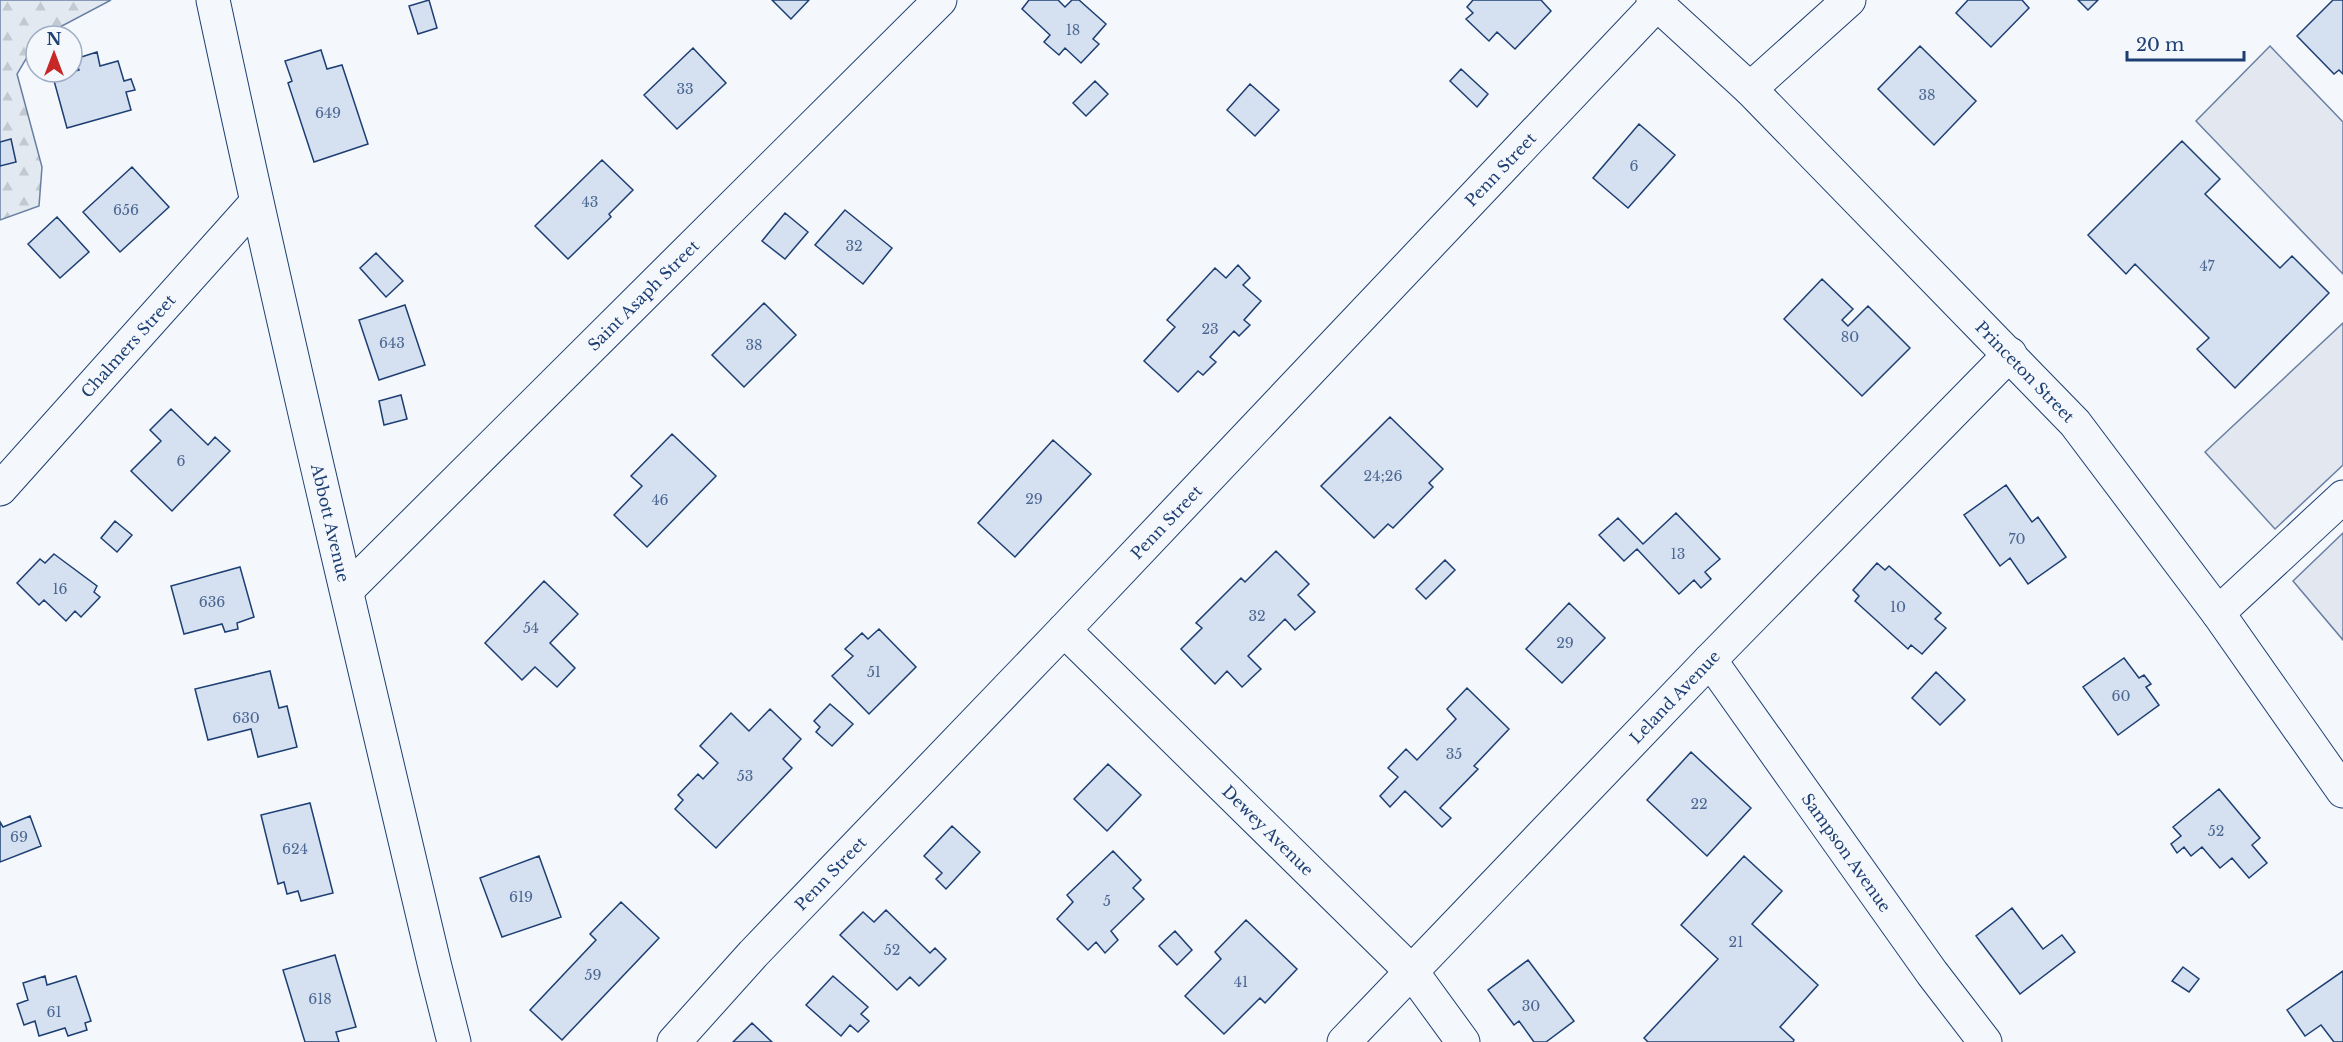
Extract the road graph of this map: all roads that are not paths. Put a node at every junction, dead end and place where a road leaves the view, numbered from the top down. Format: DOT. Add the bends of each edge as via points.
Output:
graph roads {
  1 [pos="213,0"];
  2 [pos="940,0"];
  3 [pos="1849,0"];
  4 [pos="1655,2"];
  5 [pos="1750,89"];
  6 [pos="256,203"];
  7 [pos="2010,354"];
  8 [pos="0,489"];
  9 [pos="2343,497"];
  10 [pos="347,590"];
  11 [pos="2218,613"];
  12 [pos="1064,630"];
  13 [pos="1710,660"];
  14 [pos="2343,791"];
  15 [pos="1412,972"];
  16 [pos="454,1042"];
  17 [pos="674,1042"];
  18 [pos="1344,1042"];
  19 [pos="1463,1042"];
  20 [pos="1985,1042"];
  1 -- 6 [label="street, Abbott Avenue"];
  2 -- 10 [label="street, Saint Asaph Street"];
  3 -- 5 [label="street"];
  4 -- 5 [label="street, Princeton Street"];
  4 -- 12 [label="street, Penn Street"];
  5 -- 7 [label="street, Princeton Street"];
  6 -- 8 [label="street, Chalmers Street"];
  6 -- 10 [label="street, Abbott Avenue"];
  7 -- 11 [label="street, Princeton Street" via="2075,423"];
  7 -- 13 [label="street, Leland Avenue"];
  9 -- 11 [label="street"];
  10 -- 16 [label="street, Abbott Avenue"];
  11 -- 14 [label="street, Princeton Street"];
  12 -- 15 [label="street, Dewey Avenue"];
  12 -- 17 [label="street, Penn Street" via="753,954"];
  13 -- 15 [label="street, Leland Avenue"];
  13 -- 20 [label="street, Sampson Avenue"];
  15 -- 18 [label="street, Leland Avenue"];
  15 -- 19 [label="street, Dewey Avenue"];
}
